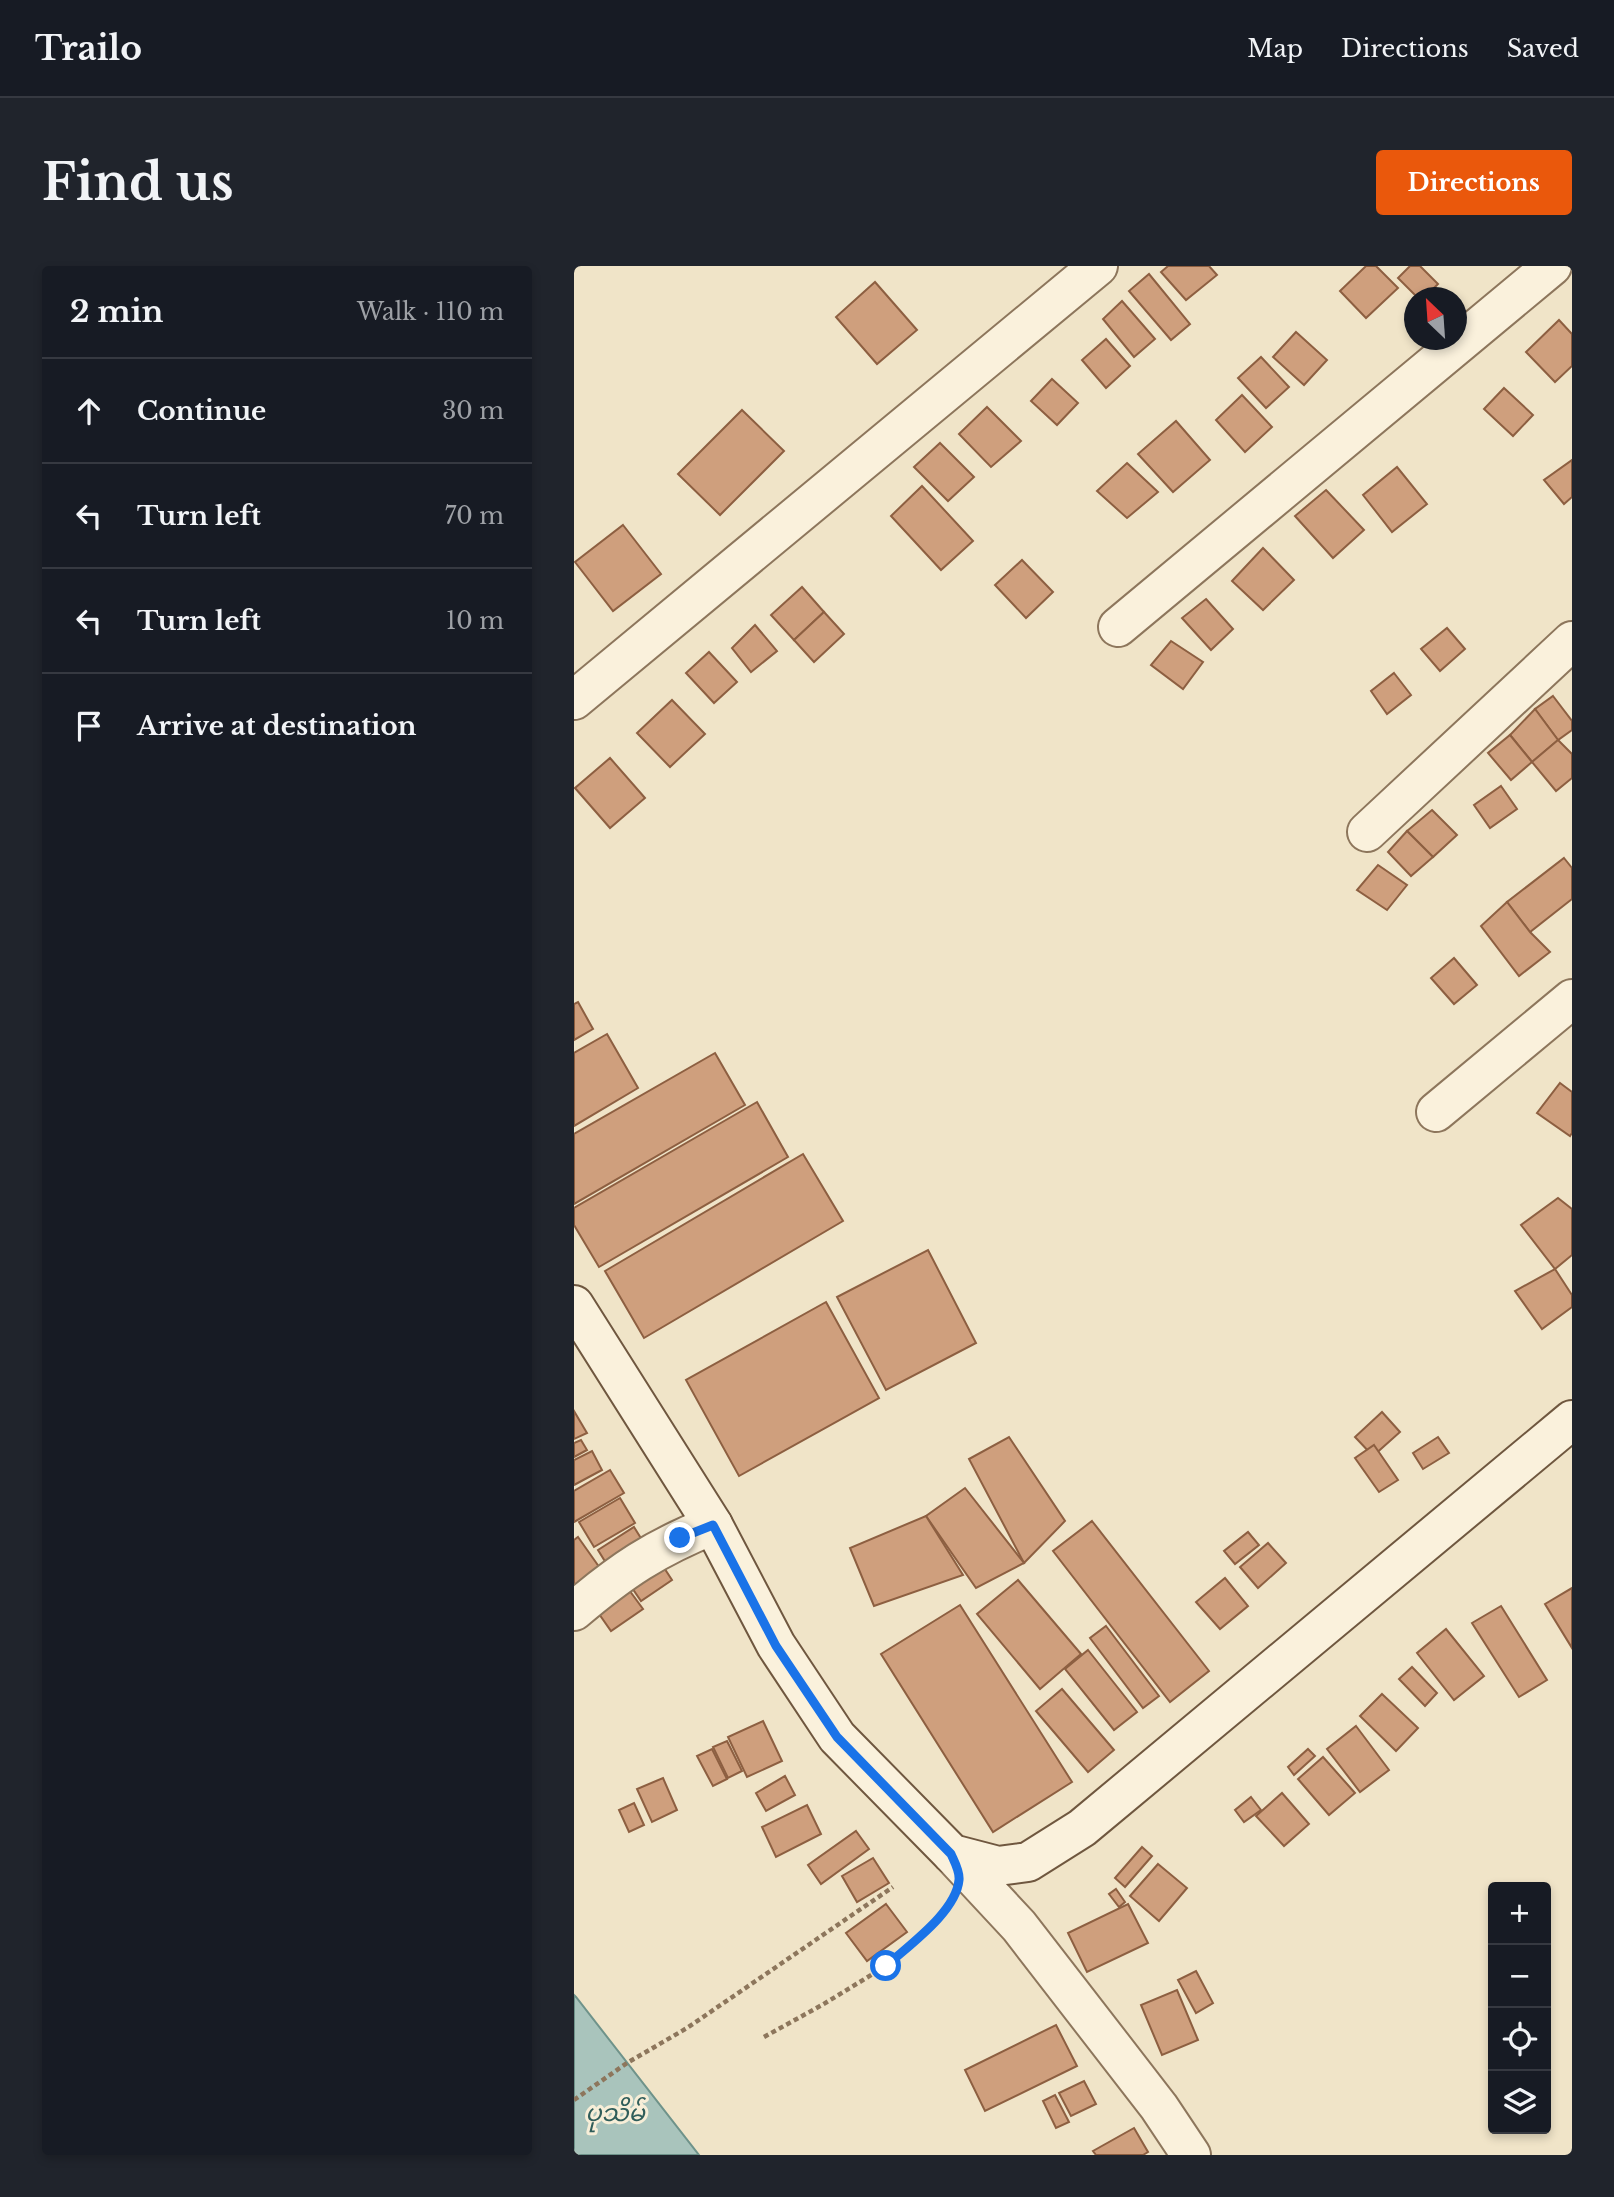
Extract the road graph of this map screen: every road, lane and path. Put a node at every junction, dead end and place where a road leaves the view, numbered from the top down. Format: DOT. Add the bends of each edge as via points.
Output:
graph roads {
  1 [pos="1098,266"];
  2 [pos="1552,266"];
  3 [pos="1563,266"];
  4 [pos="1572,279"];
  5 [pos="1118,627"];
  6 [pos="1572,641"];
  7 [pos="574,700"];
  8 [pos="1367,832"];
  9 [pos="1572,999"];
  10 [pos="1436,1112"];
  11 [pos="574,1305"];
  12 [pos="1572,1420"];
  13 [pos="713,1525"];
  14 [pos="574,1611"];
  15 [pos="951,1854"];
  16 [pos="893,1887"];
  17 [pos="764,2037"];
  18 [pos="574,2100"];
  19 [pos="1191,2155"];
  1 -- 7 [label="street"];
  2 -- 5 [label="street"];
  3 -- 4 [label="street"];
  6 -- 8 [label="street"];
  9 -- 10 [label="street"];
  11 -- 13 [label="street"];
  12 -- 15 [label="street" via="1082,1828 1028,1862 998,1866"];
  13 -- 14 [label="street" via="654,1551"];
  13 -- 15 [label="street" via="776,1646 837,1737"];
  15 -- 17 [label="path" via="960,1875 945,1912 886,1966"];
  15 -- 19 [label="street" via="1020,1926"];
  16 -- 18 [label="path"];
}
